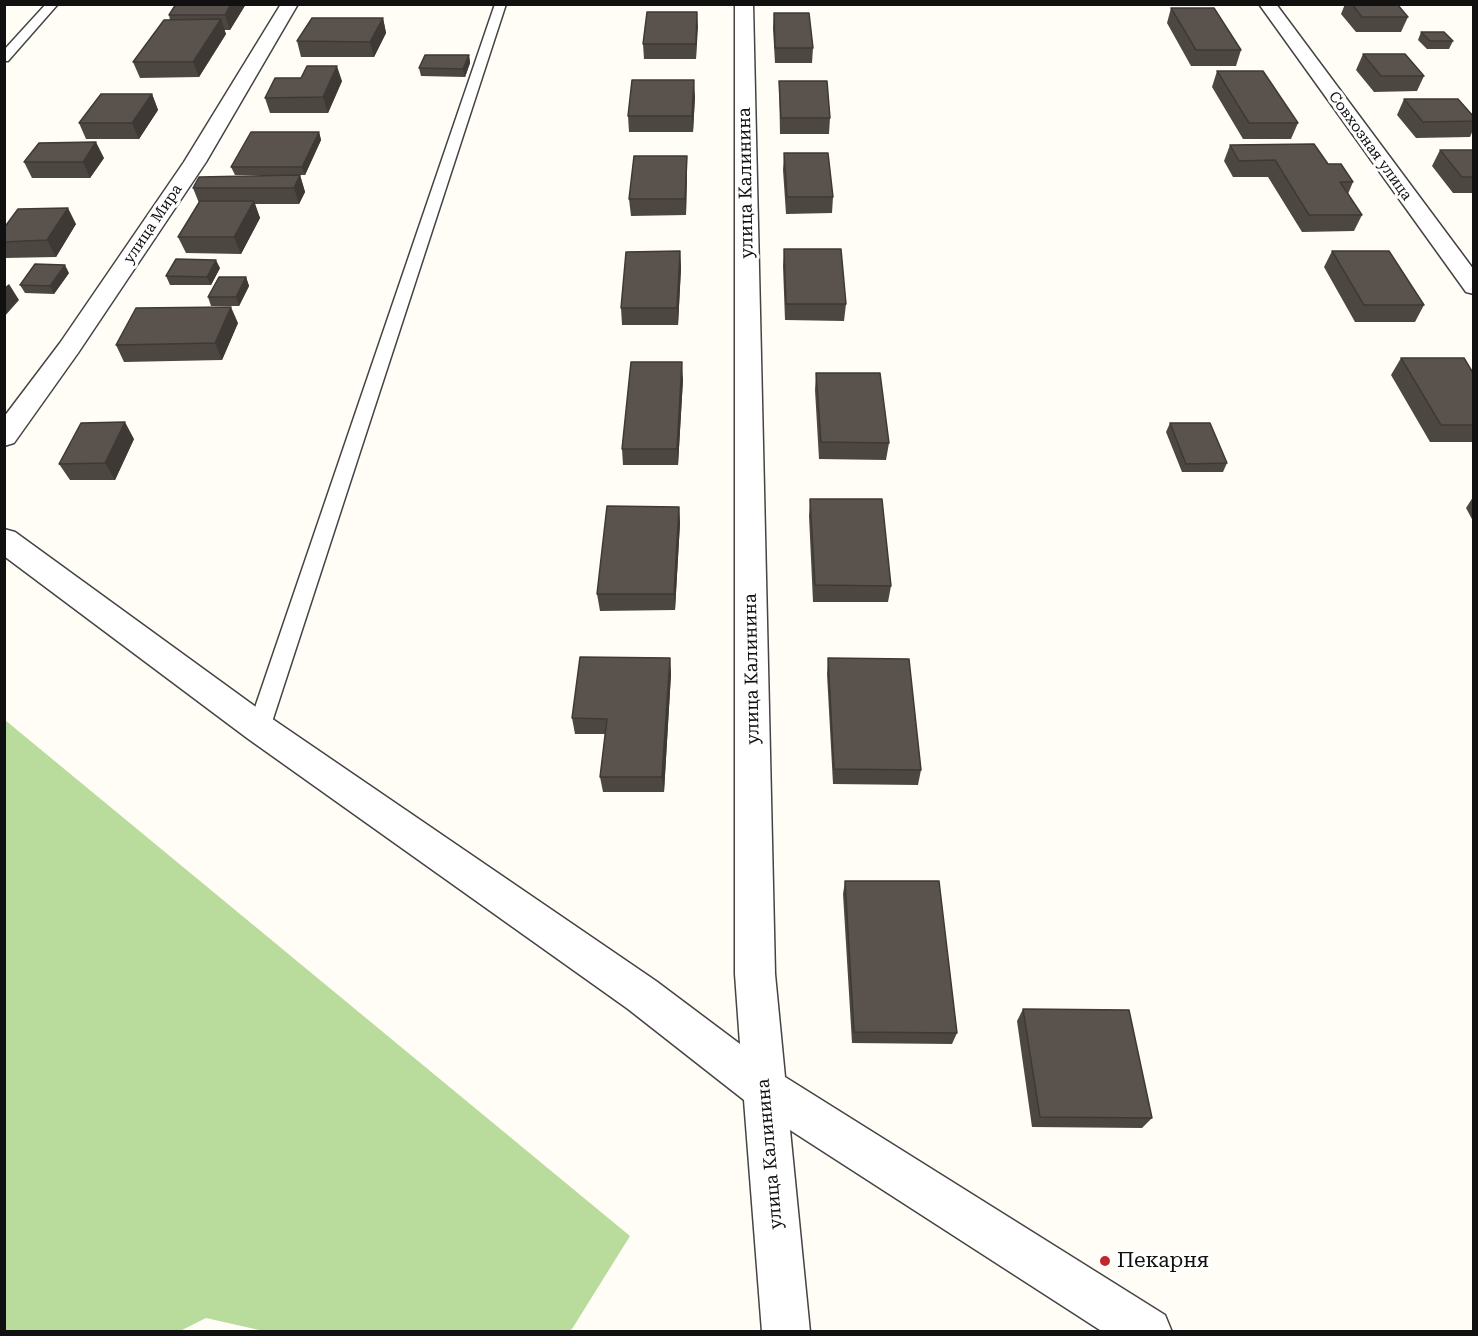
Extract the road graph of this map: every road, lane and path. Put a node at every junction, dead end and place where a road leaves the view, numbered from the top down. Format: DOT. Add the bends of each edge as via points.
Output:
graph roads {
  1 [pos="53,4"];
  2 [pos="290,4"];
  3 [pos="501,4"];
  4 [pos="744,4"];
  5 [pos="1267,4"];
  6 [pos="4,58"];
  7 [pos="1473,287"];
  8 [pos="4,437"];
  9 [pos="4,540"];
  10 [pos="259,728"];
  11 [pos="764,1088"];
  12 [pos="786,1332"];
  13 [pos="1148,1332"];
  1 -- 6 [label="lane"];
  2 -- 8 [label="street, улица Мира" via="195,162"];
  3 -- 10 [label="lane"];
  4 -- 11 [label="street, улица Калинина" via="755,975"];
  5 -- 7 [label="street, Совхозная улица"];
  9 -- 10 [label="street"];
  10 -- 11 [label="street" via="642,995"];
  11 -- 12 [label="street, улица Калинина"];
  11 -- 13 [label="street"];
}
